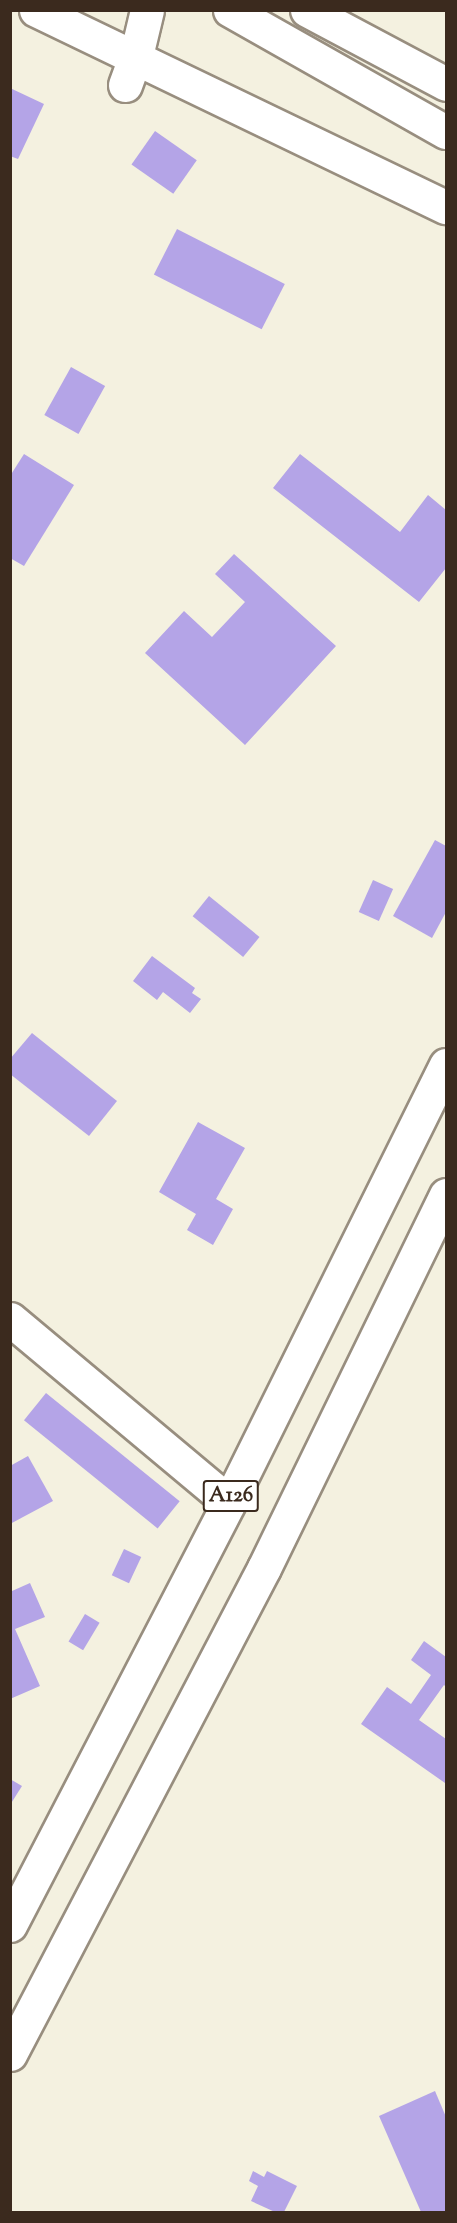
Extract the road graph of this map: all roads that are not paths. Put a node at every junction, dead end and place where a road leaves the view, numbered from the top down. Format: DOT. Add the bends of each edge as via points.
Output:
graph roads {
  1 [pos="36,10"];
  2 [pos="147,10"];
  3 [pos="230,10"];
  4 [pos="307,10"];
  5 [pos="130,72"];
  6 [pos="447,84"];
  7 [pos="447,132"];
  8 [pos="447,207"];
  9 [pos="447,1065"];
  10 [pos="447,1195"];
  11 [pos="10,1319"];
  12 [pos="228,1502"];
  13 [pos="10,1925"];
  14 [pos="10,2055"];
  1 -- 5 [label="main road"];
  2 -- 5 [label="main road"];
  3 -- 7 [label="main road"];
  4 -- 6 [label="main road"];
  5 -- 8 [label="main road"];
  9 -- 12 [label="main road, A126"];
  10 -- 14 [label="main road, A126" via="264,1568"];
  11 -- 12 [label="main road"];
  12 -- 13 [label="main road, A126"];
}
